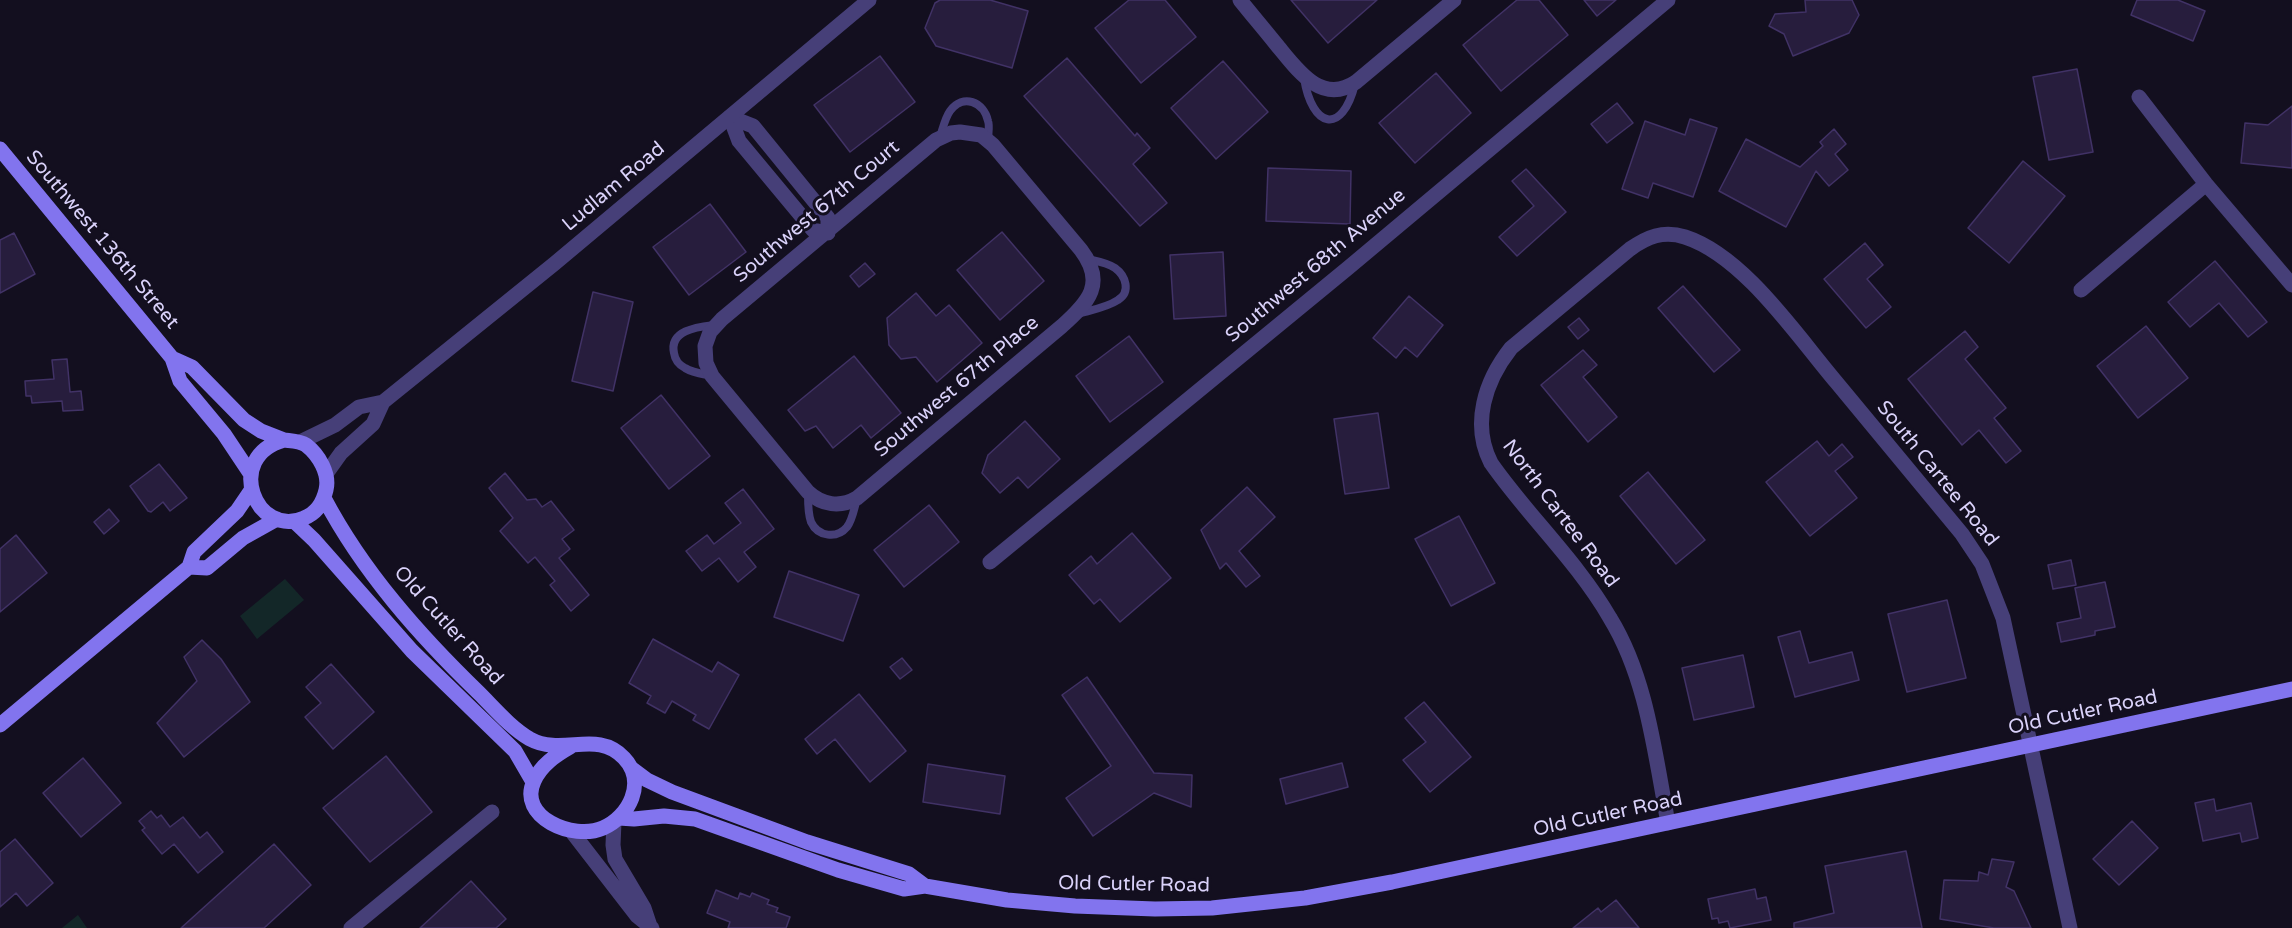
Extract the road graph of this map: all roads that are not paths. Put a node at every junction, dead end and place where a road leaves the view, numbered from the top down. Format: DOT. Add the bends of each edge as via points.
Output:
graph roads {
  1 [pos="869,0"];
  2 [pos="1240,0"];
  3 [pos="1454,0"];
  4 [pos="1668,0"];
  5 [pos="1304,77"];
  6 [pos="1356,82"];
  7 [pos="2139,97"];
  8 [pos="730,117"];
  9 [pos="940,138"];
  10 [pos="988,140"];
  11 [pos="0,149"];
  12 [pos="2206,184"];
  13 [pos="828,232"];
  14 [pos="1699,244"];
  15 [pos="1087,258"];
  16 [pos="2292,285"];
  17 [pos="2081,290"];
  18 [pos="1076,314"];
  19 [pos="716,325"];
  20 [pos="172,358"];
  21 [pos="712,376"];
  22 [pos="383,402"];
  23 [pos="284,440"];
  24 [pos="300,442"];
  25 [pos="326,474"];
  26 [pos="251,481"];
  27 [pos="808,492"];
  28 [pos="324,498"];
  29 [pos="857,498"];
  30 [pos="277,519"];
  31 [pos="294,521"];
  32 [pos="990,562"];
  33 [pos="189,567"];
  34 [pos="2292,689"];
  35 [pos="0,725"];
  36 [pos="2029,746"];
  37 [pos="570,747"];
  38 [pos="632,768"];
  39 [pos="533,782"];
  40 [pos="492,812"];
  41 [pos="617,820"];
  42 [pos="1668,823"];
  43 [pos="572,832"];
  44 [pos="925,886"];
  45 [pos="651,927"];
  46 [pos="351,928"];
  47 [pos="2070,928"];
  1 -- 8 [label="street, Ludlam Road"];
  2 -- 5 [label="street"];
  3 -- 6 [label="street"];
  4 -- 32 [label="street, Southwest 68th Avenue"];
  5 -- 6 [label="street" via="1328,89"];
  5 -- 6 [label="lane" via="1313,110 1329,119 1344,111"];
  7 -- 12 [label="street"];
  8 -- 13 [label="street" via="739,141 813,230"];
  8 -- 22 [label="street, Ludlam Road"];
  9 -- 10 [label="street" via="971,133"];
  9 -- 10 [label="lane" via="950,111 968,100 985,112"];
  9 -- 13 [label="street, Southwest 67th Court"];
  10 -- 15 [label="street"];
  11 -- 20 [label="main road, Southwest 136th Street"];
  12 -- 16 [label="street"];
  12 -- 17 [label="street"];
  13 -- 19 [label="street, Southwest 67th Court"];
  14 -- 36 [label="street, South Cartee Road" via="1733,266 1757,289 1973,549 1990,580 2002,618"];
  14 -- 42 [label="street, North Cartee Road" via="1685,237 1659,234 1630,249 1511,348 1486,392 1481,419 1484,450 1491,463 1584,579 1623,643 1643,702"];
  15 -- 18 [label="street, Southwest 67th Place" via="1093,284 1089,299"];
  15 -- 18 [label="lane" via="1117,269 1126,289 1117,301"];
  18 -- 29 [label="street, Southwest 67th Place"];
  19 -- 21 [label="street, Southwest 67th Court" via="705,346"];
  19 -- 21 [label="lane" via="690,330 674,342 674,354 680,364 690,371"];
  20 -- 23 [label="main road, Southwest 136th Street" via="192,367 253,426"];
  20 -- 26 [label="main road, Southwest 136th Street" via="180,381 224,434"];
  21 -- 27 [label="street"];
  22 -- 24 [label="street, Ludlam Road" via="359,407 335,425"];
  22 -- 25 [label="street, Ludlam Road" via="373,423 341,453"];
  23 -- 24 [label="main road"];
  23 -- 26 [label="main road" via="263,449 256,457"];
  24 -- 25 [label="main road" via="313,452"];
  25 -- 28 [label="main road"];
  26 -- 30 [label="main road" via="256,500"];
  26 -- 33 [label="main road" via="237,511 194,552"];
  27 -- 29 [label="street, Southwest 67th Place" via="833,504"];
  27 -- 29 [label="lane" via="812,525 825,535 847,527"];
  28 -- 31 [label="main road" via="314,512"];
  28 -- 37 [label="main road, Old Cutler Road" via="347,539 379,582 463,677 529,738 549,746"];
  30 -- 31 [label="main road"];
  30 -- 33 [label="main road" via="243,538 207,568"];
  31 -- 39 [label="main road, Old Cutler Road" via="412,651 515,751"];
  33 -- 35 [label="main road"];
  34 -- 36 [label="main road, Old Cutler Road"];
  36 -- 42 [label="main road, Old Cutler Road"];
  36 -- 47 [label="street, South Cartee Road"];
  37 -- 38 [label="main road, Old Cutler Road" via="603,744 615,750"];
  37 -- 39 [label="main road" via="541,768"];
  38 -- 41 [label="main road" via="632,798"];
  38 -- 44 [label="main road, Old Cutler Road" via="672,792 807,842 909,874"];
  39 -- 43 [label="main road, Old Cutler Road" via="532,796 538,812 550,823"];
  40 -- 46 [label="street"];
  41 -- 43 [label="main road" via="601,829"];
  41 -- 44 [label="main road" via="664,816 695,819 904,889"];
  41 -- 45 [label="street" via="615,859"];
  42 -- 44 [label="main road, Old Cutler Road" via="1339,892 1212,908 1075,906 1006,900"];
  43 -- 45 [label="street" via="637,916"];
}
